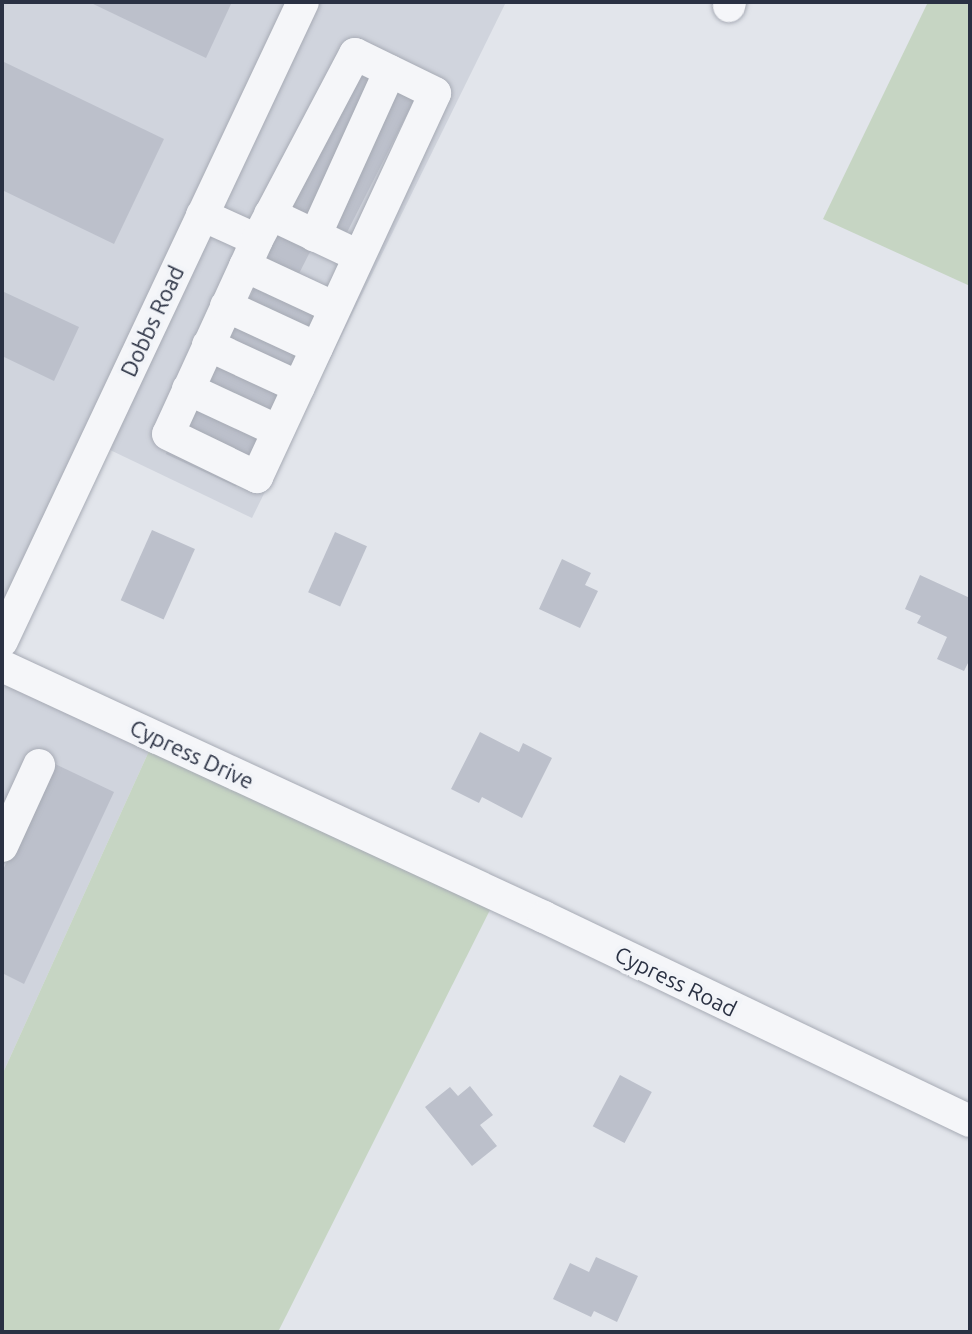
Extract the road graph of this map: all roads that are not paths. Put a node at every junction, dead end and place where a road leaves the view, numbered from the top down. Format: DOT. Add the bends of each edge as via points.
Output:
graph roads {
  1 [pos="303,2"];
  2 [pos="390,71"];
  3 [pos="202,215"];
  4 [pos="315,236"];
  5 [pos="257,240"];
  6 [pos="359,256"];
  7 [pos="226,306"];
  8 [pos="335,308"];
  9 [pos="208,345"];
  10 [pos="317,348"];
  11 [pos="299,387"];
  12 [pos="188,389"];
  13 [pos="278,431"];
  14 [pos="2,641"];
  15 [pos="2,666"];
  16 [pos="39,765"];
  17 [pos="382,842"];
  18 [pos="2,846"];
  19 [pos="970,1121"];
  1 -- 3 [label="street, Dobbs Road"];
  2 -- 4 [label="street"];
  2 -- 5 [label="street" via="355,54"];
  2 -- 6 [label="street" via="435,93"];
  3 -- 5 [label="street"];
  3 -- 14 [label="street, Dobbs Road"];
  4 -- 5 [label="street"];
  4 -- 6 [label="street"];
  5 -- 7 [label="street"];
  5 -- 8 [label="street"];
  6 -- 8 [label="street"];
  7 -- 9 [label="street"];
  7 -- 10 [label="street"];
  8 -- 10 [label="street"];
  9 -- 11 [label="street"];
  9 -- 12 [label="street"];
  10 -- 11 [label="street"];
  11 -- 13 [label="street"];
  12 -- 13 [label="street"];
  12 -- 13 [label="street" via="168,434 257,477"];
  15 -- 17 [label="street, Cypress Drive"];
  16 -- 18 [label="street"];
  17 -- 19 [label="street, Cypress Road"];
}
